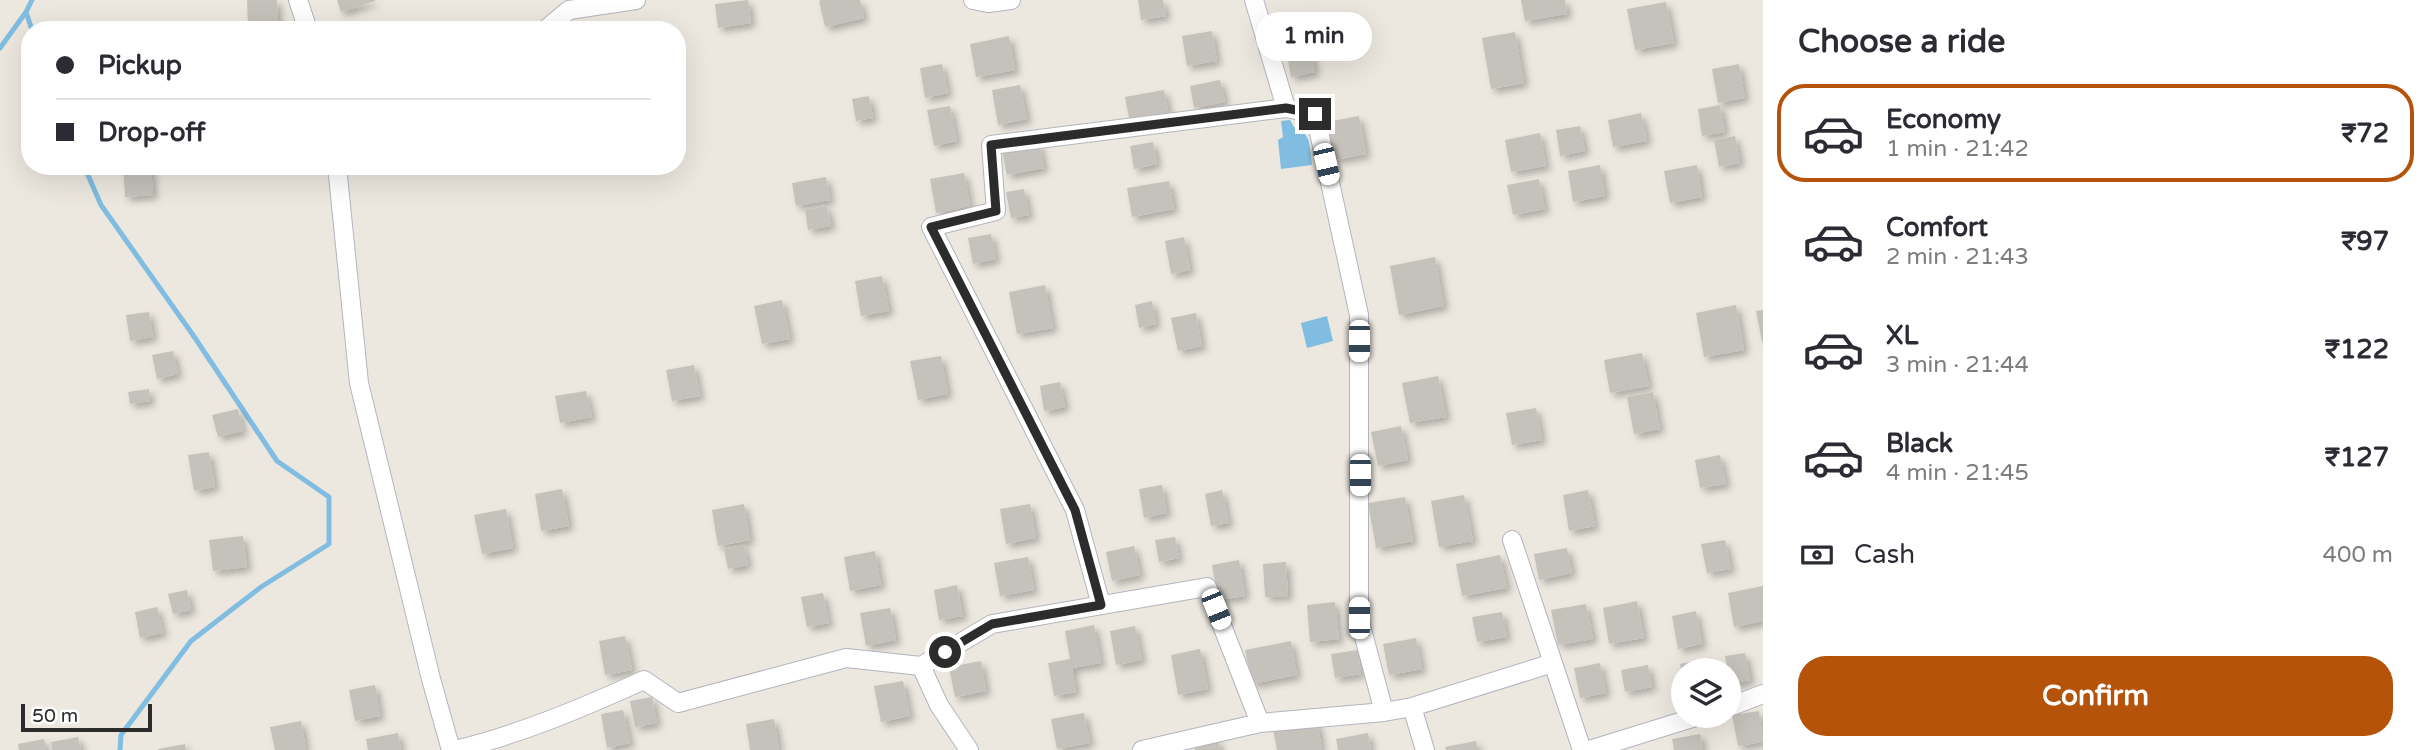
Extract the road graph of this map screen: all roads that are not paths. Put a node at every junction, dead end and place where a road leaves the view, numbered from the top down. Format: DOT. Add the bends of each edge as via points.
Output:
graph roads {
  1 [pos="298,0"];
  2 [pos="636,0"];
  3 [pos="973,0"];
  4 [pos="1011,0"];
  5 [pos="1254,0"];
  6 [pos="305,21"];
  7 [pos="556,21"];
  8 [pos="1286,108"];
  9 [pos="338,175"];
  10 [pos="1512,540"];
  11 [pos="1101,605"];
  12 [pos="1553,663"];
  13 [pos="921,666"];
  14 [pos="1763,694"];
  15 [pos="1741,702"];
  16 [pos="1412,707"];
  17 [pos="1384,712"];
  18 [pos="1260,723"];
  19 [pos="1671,725"];
  20 [pos="453,750"];
  21 [pos="969,750"];
  22 [pos="1142,750"];
  23 [pos="1425,750"];
  24 [pos="1581,750"];
  25 [pos="1589,750"];
  1 -- 6 [label="street"];
  2 -- 7 [label="street" via="569,10"];
  3 -- 4 [label="street"];
  5 -- 8 [label="street"];
  8 -- 11 [label="street" via="991,145 996,211 931,227 1075,510"];
  8 -- 17 [label="street" via="1315,114 1359,315 1359,618"];
  9 -- 20 [label="street" via="359,383 431,679"];
  10 -- 12 [label="street"];
  11 -- 13 [label="street" via="992,624"];
  11 -- 18 [label="street" via="1207,587"];
  12 -- 16 [label="street"];
  12 -- 24 [label="street"];
  13 -- 20 [label="street" via="846,658 678,703 644,680 504,738"];
  13 -- 21 [label="street" via="939,705"];
  14 -- 15 [label="street"];
  16 -- 17 [label="street"];
  16 -- 23 [label="street"];
  17 -- 18 [label="street"];
  18 -- 22 [label="street"];
  19 -- 25 [label="street"];
}
